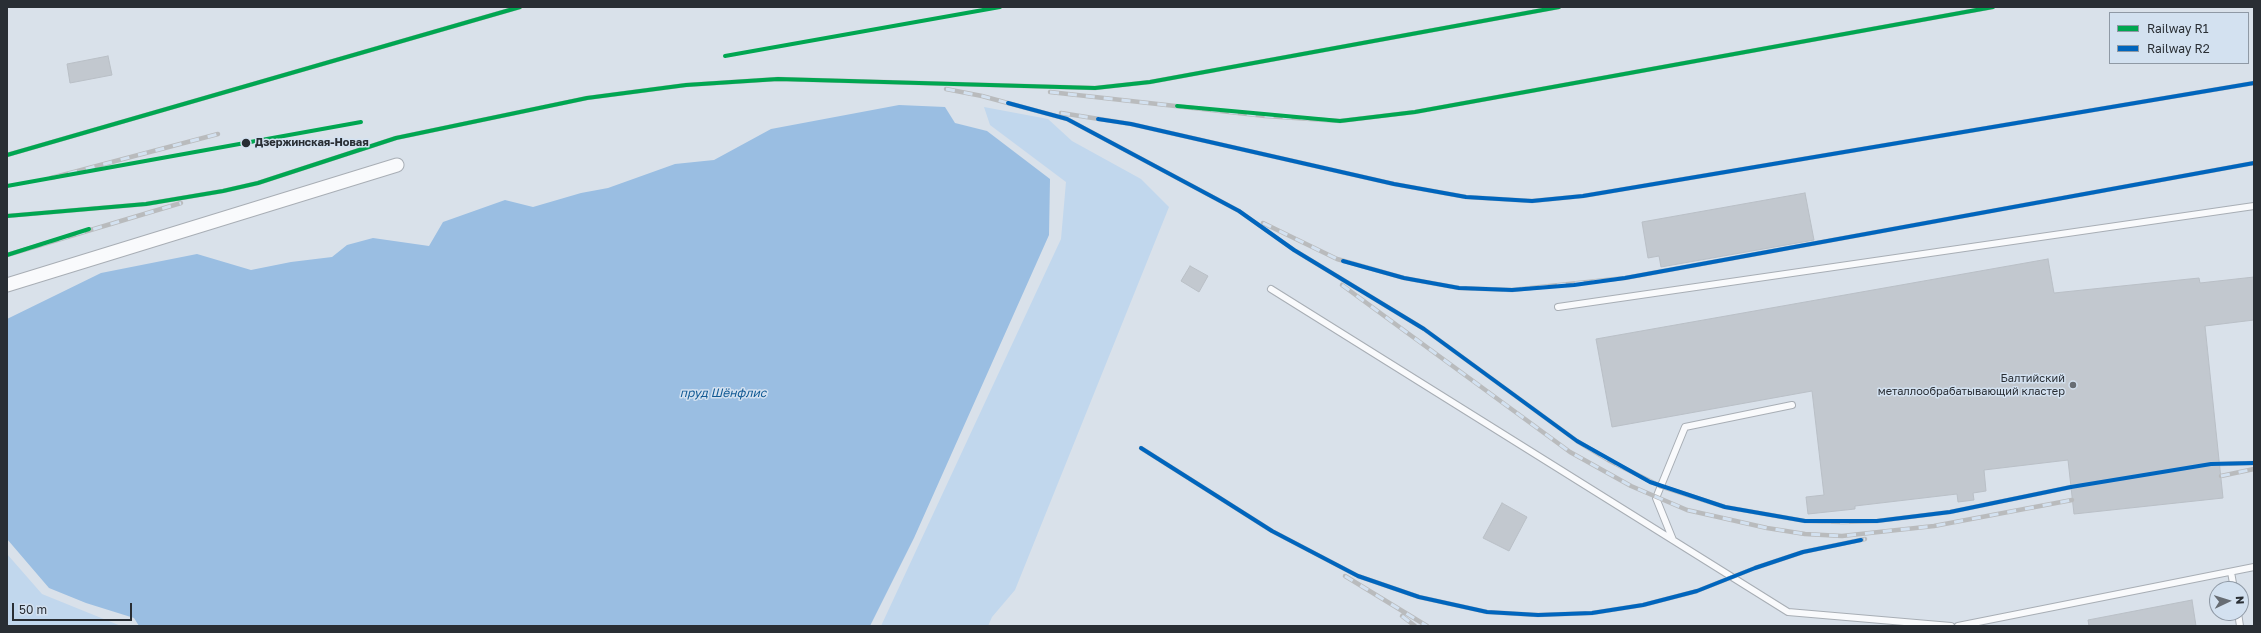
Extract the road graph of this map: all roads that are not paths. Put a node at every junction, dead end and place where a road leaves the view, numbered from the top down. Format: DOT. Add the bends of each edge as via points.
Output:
graph roads {
  1 [pos="397,165"];
  2 [pos="2254,206"];
  3 [pos="7,285"];
  4 [pos="1271,289"];
  5 [pos="1558,307"];
  6 [pos="1792,405"];
  7 [pos="1673,540"];
  8 [pos="2254,568"];
  9 [pos="2231,572"];
  10 [pos="2233,581"];
  11 [pos="1950,626"];
  12 [pos="1958,626"];
  1 -- 3 [label="street"];
  2 -- 5 [label="lane"];
  4 -- 7 [label="lane"];
  6 -- 7 [label="lane" via="1685,427 1656,498"];
  7 -- 11 [label="lane" via="1788,612"];
  8 -- 9 [label="lane"];
  9 -- 10 [label="lane"];
  9 -- 12 [label="lane"];
}
